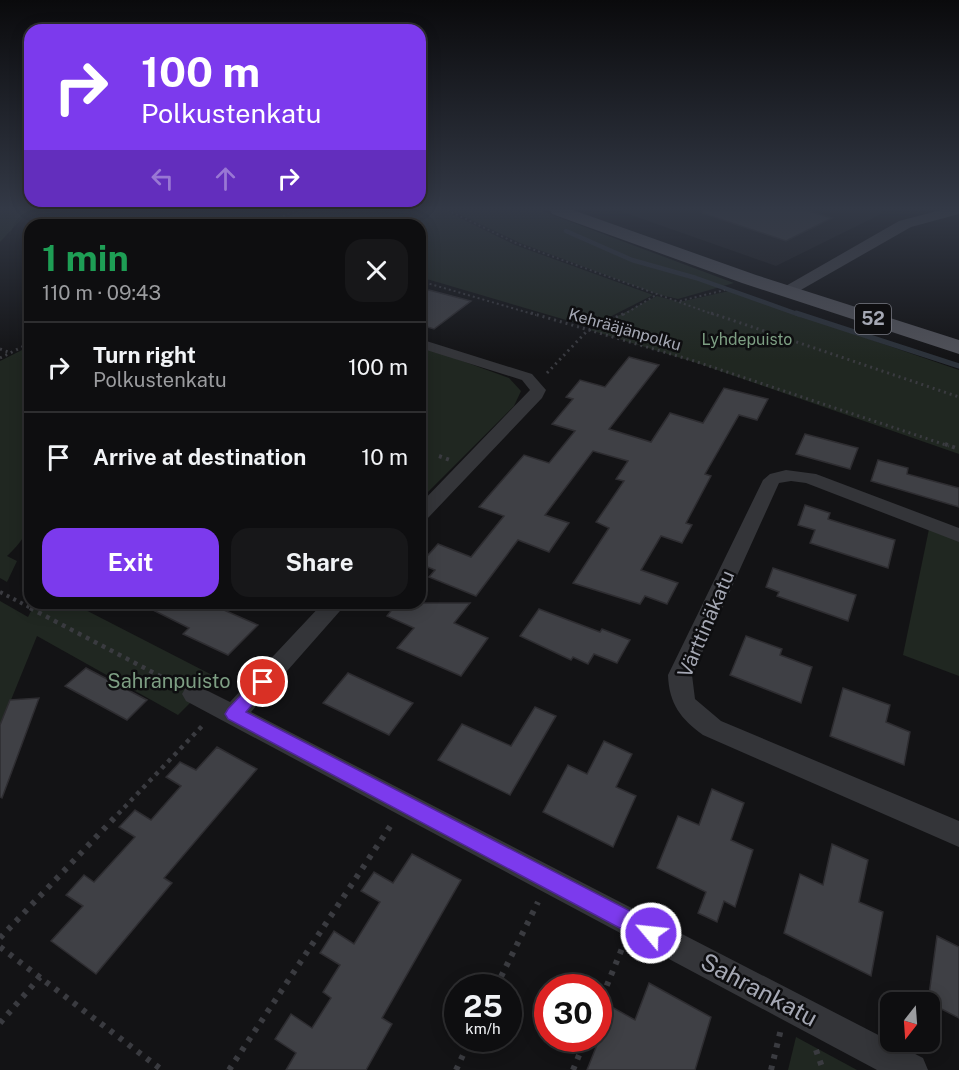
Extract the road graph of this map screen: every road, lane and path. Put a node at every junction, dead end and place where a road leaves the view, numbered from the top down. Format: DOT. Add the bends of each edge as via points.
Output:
graph roads {
  1 [pos="561,260"];
  2 [pos="696,260"];
  3 [pos="841,260"];
  4 [pos="749,279"];
  5 [pos="426,284"];
  6 [pos="786,291"];
  7 [pos="656,295"];
  8 [pos="679,301"];
  9 [pos="587,331"];
  10 [pos="426,345"];
  11 [pos="24,346"];
  12 [pos="959,347"];
  13 [pos="0,349"];
  14 [pos="11,353"];
  15 [pos="0,358"];
  16 [pos="536,385"];
  17 [pos="959,397"];
  18 [pos="959,450"];
  19 [pos="426,509"];
  20 [pos="959,535"];
  21 [pos="0,592"];
  22 [pos="24,605"];
  23 [pos="32,609"];
  24 [pos="330,609"];
  25 [pos="194,694"];
  26 [pos="227,710"];
  27 [pos="405,804"];
  28 [pos="959,834"];
  29 [pos="549,879"];
  30 [pos="632,923"];
  31 [pos="0,938"];
  32 [pos="0,947"];
  33 [pos="502,974"];
  34 [pos="611,974"];
  35 [pos="40,977"];
  36 [pos="787,1005"];
  37 [pos="0,1023"];
  38 [pos="464,1052"];
  39 [pos="580,1052"];
  40 [pos="162,1070"];
  41 [pos="228,1070"];
  42 [pos="456,1070"];
  43 [pos="573,1070"];
  44 [pos="771,1070"];
  45 [pos="911,1070"];
  1 -- 7 [label="path"];
  2 -- 4 [label="main road, 52"];
  3 -- 6 [label="main road"];
  4 -- 6 [label="main road, 52"];
  4 -- 8 [label="path" via="729,289"];
  5 -- 9 [label="path, Kehrääjänpolku"];
  6 -- 12 [label="main road, 52"];
  7 -- 8 [label="path"];
  7 -- 9 [label="path"];
  8 -- 17 [label="path"];
  9 -- 16 [label="path"];
  9 -- 18 [label="path, Kehrääjänpolku" via="691,360"];
  10 -- 16 [label="street" via="527,377"];
  11 -- 14 [label="path"];
  13 -- 14 [label="path"];
  14 -- 15 [label="path"];
  16 -- 19 [label="street" via="536,396"];
  20 -- 28 [label="street, Värttinäkatu" via="810,478 778,476 771,480 680,675 680,694 688,711 712,728"];
  21 -- 22 [label="path"];
  23 -- 25 [label="path"];
  24 -- 26 [label="street"];
  25 -- 26 [label="street, Sahrankatu"];
  26 -- 27 [label="street, Sahrankatu"];
  26 -- 31 [label="path"];
  27 -- 29 [label="street, Sahrankatu"];
  27 -- 41 [label="path"];
  29 -- 30 [label="street, Sahrankatu"];
  29 -- 33 [label="path"];
  30 -- 34 [label="path"];
  30 -- 36 [label="street, Sahrankatu"];
  32 -- 35 [label="path"];
  35 -- 37 [label="path"];
  35 -- 40 [label="path"];
  36 -- 44 [label="path"];
  36 -- 45 [label="street, Sahrankatu"];
  38 -- 42 [label="path"];
  39 -- 43 [label="path"];
}
